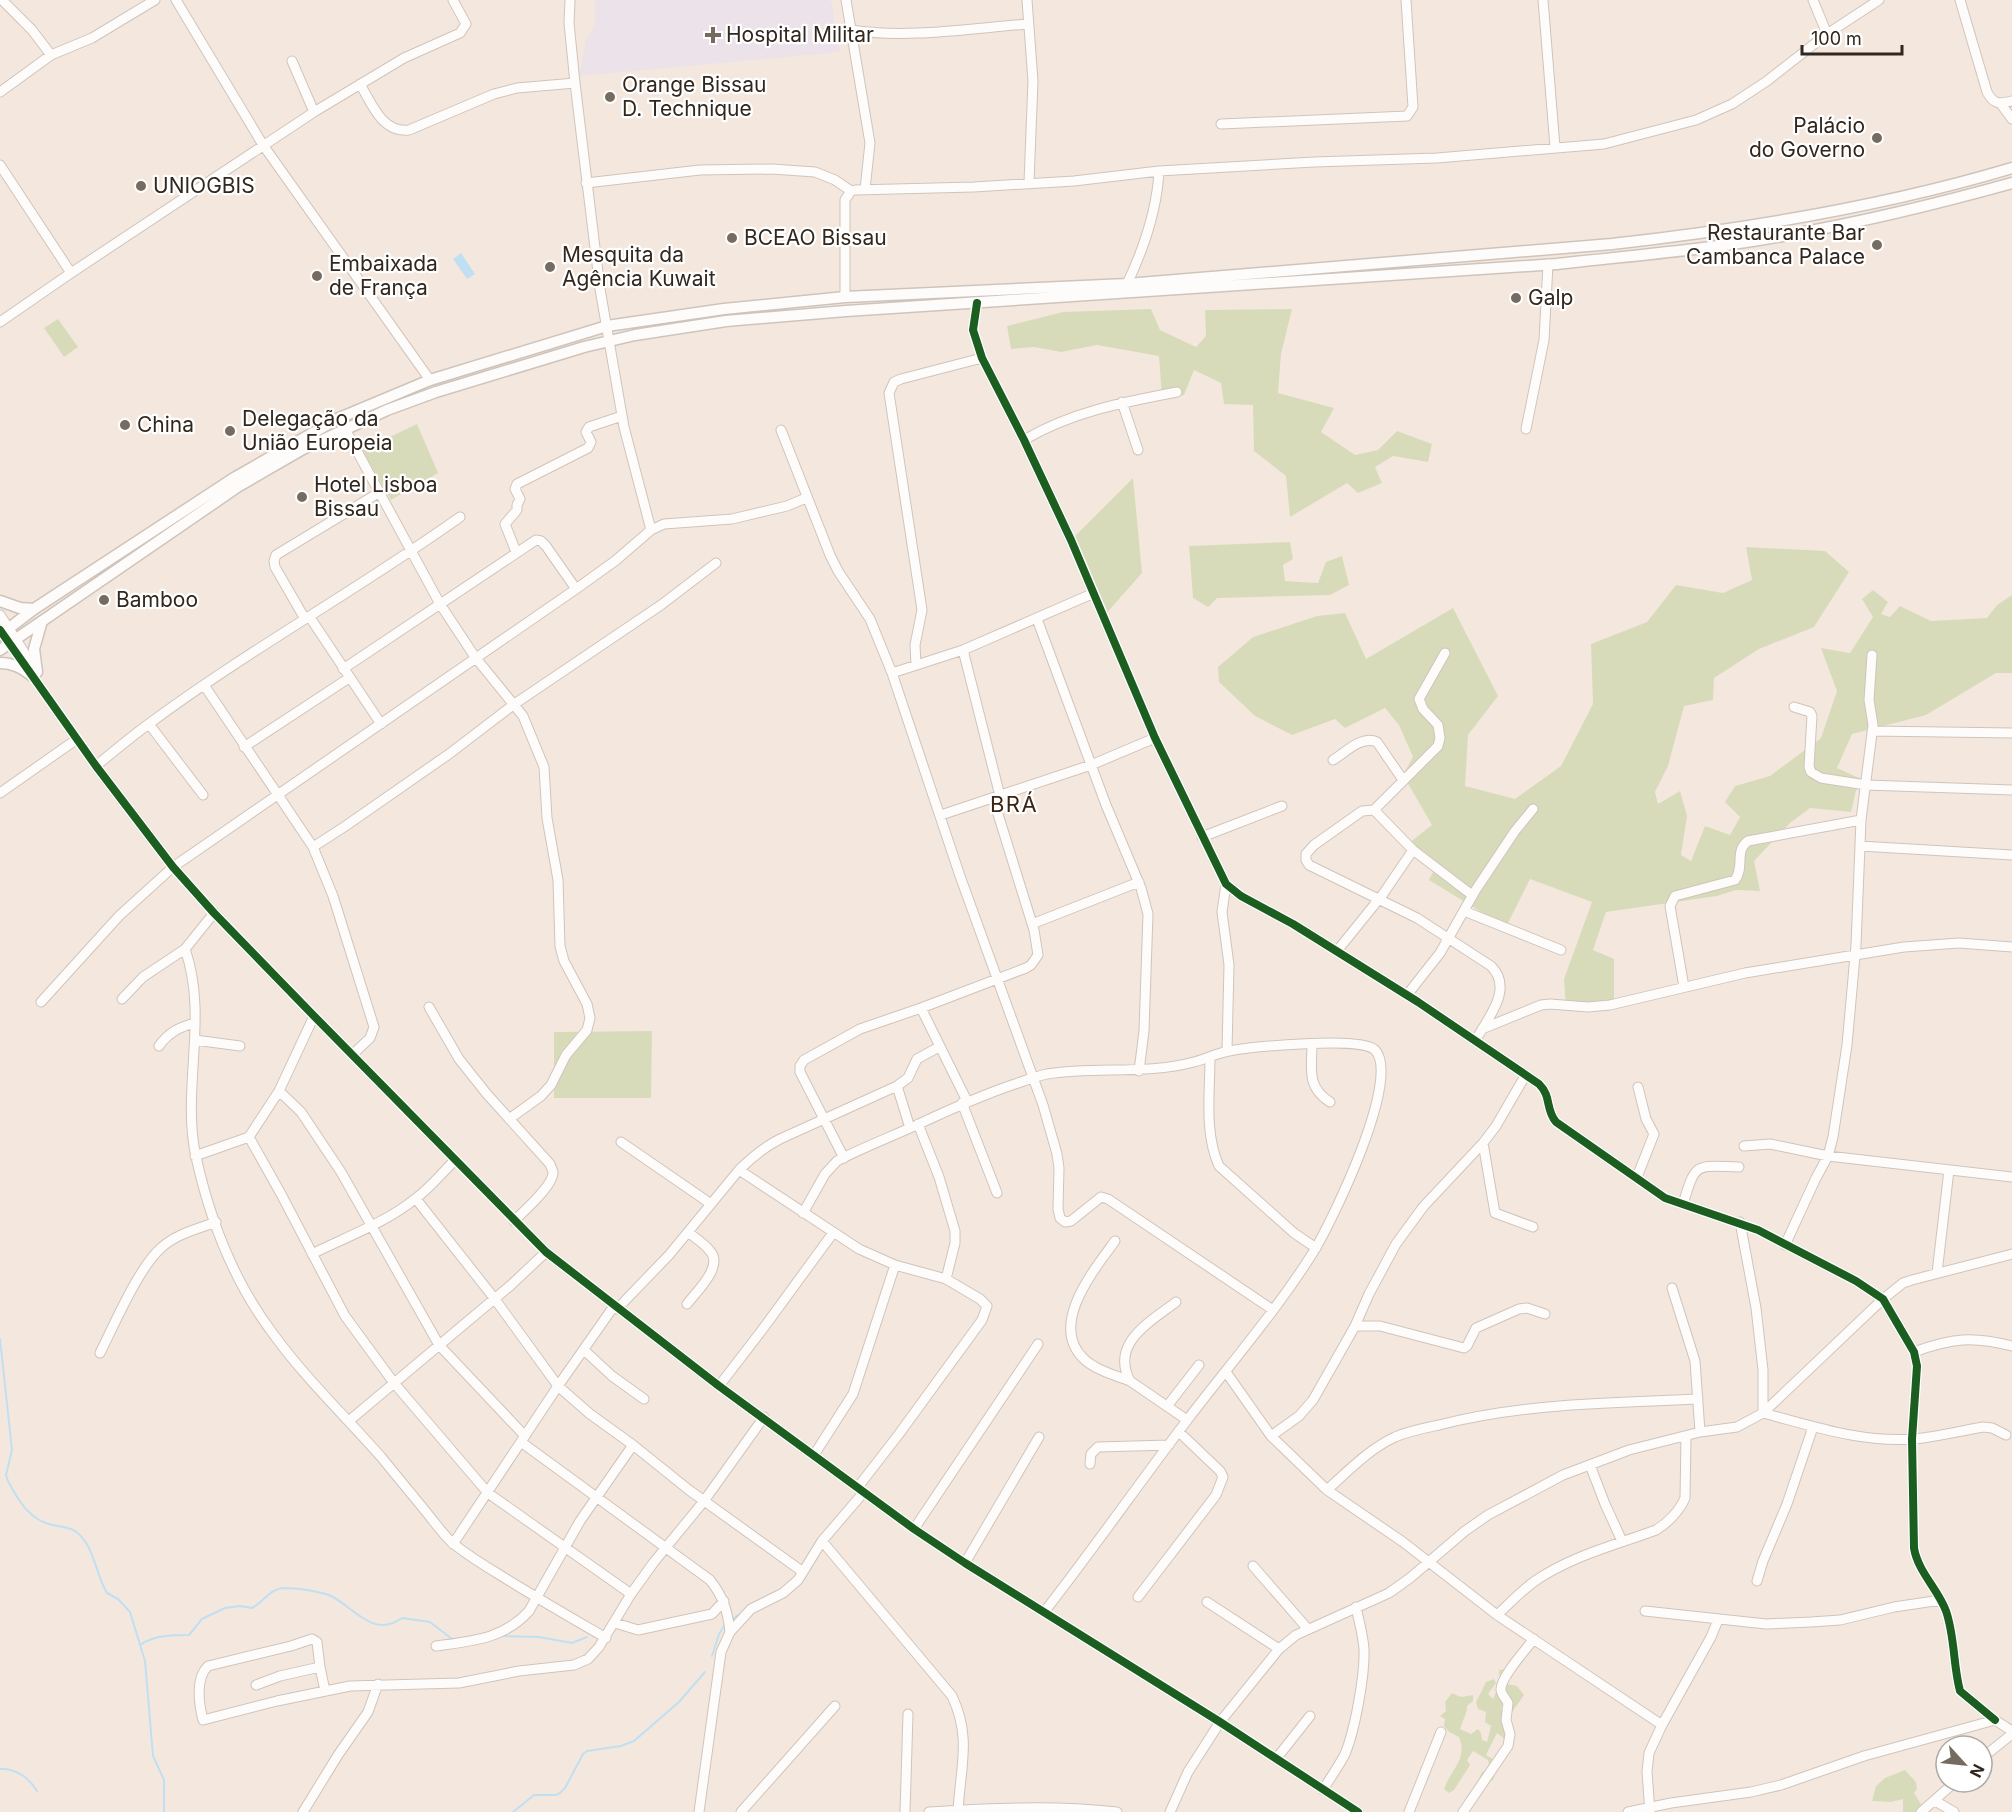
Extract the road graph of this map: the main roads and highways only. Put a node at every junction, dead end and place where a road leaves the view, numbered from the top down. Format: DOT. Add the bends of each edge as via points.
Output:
graph roads {
  1 [pos="2012,168"];
  2 [pos="2012,183"];
  3 [pos="0,601"];
  4 [pos="34,609"];
  5 [pos="42,621"];
  6 [pos="3,631"];
  7 [pos="9,644"];
  8 [pos="0,663"];
  1 -- 4 [label="main road" via="1862,205 1682,236 1127,284 845,297 607,326 430,380 339,418 234,478"];
  2 -- 5 [label="main road" via="1902,213 1791,235 1641,255 846,311 726,321 609,341 436,392 303,449 239,486"];
  3 -- 4 [label="main road"];
  4 -- 6 [label="main road"];
  5 -- 7 [label="main road"];
  5 -- 8 [label="main road" via="34,649 34,674"];
}
